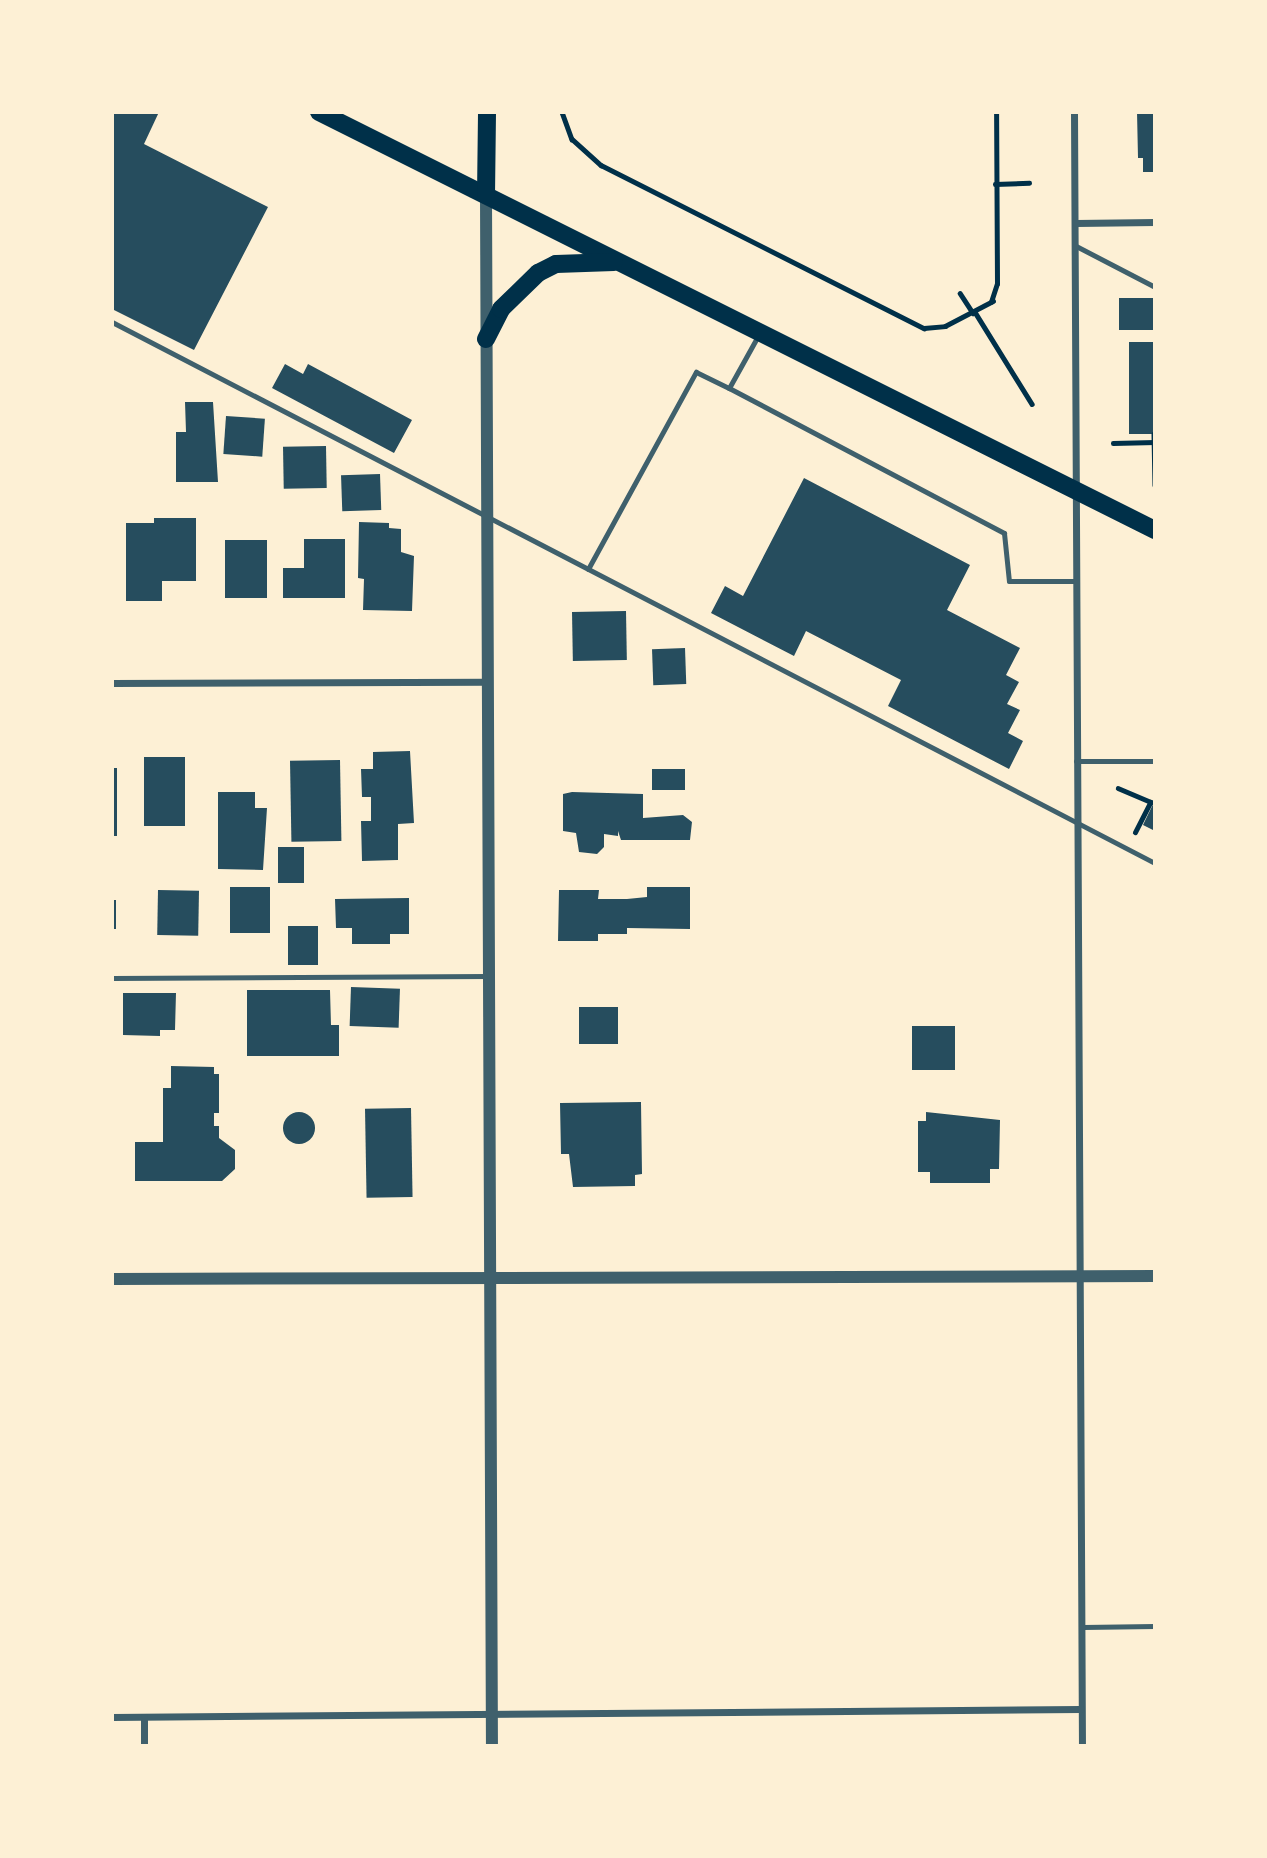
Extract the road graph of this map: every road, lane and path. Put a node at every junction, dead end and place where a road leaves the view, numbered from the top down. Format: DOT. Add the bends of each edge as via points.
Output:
graph roads {
  1 [pos="319,112"];
  2 [pos="487,112"];
  3 [pos="562,112"];
  4 [pos="996,112"];
  5 [pos="1074,112"];
  6 [pos="1029,183"];
  7 [pos="995,184"];
  8 [pos="486,195"];
  9 [pos="1155,222"];
  10 [pos="1076,223"];
  11 [pos="1076,246"];
  12 [pos="624,263"];
  13 [pos="1155,287"];
  14 [pos="960,293"];
  15 [pos="973,313"];
  16 [pos="112,321"];
  17 [pos="761,331"];
  18 [pos="486,339"];
  19 [pos="729,388"];
  20 [pos="1032,404"];
  21 [pos="1154,434"];
  22 [pos="1155,442"];
  23 [pos="1113,443"];
  24 [pos="1155,485"];
  25 [pos="1074,488"];
  26 [pos="486,517"];
  27 [pos="1155,530"];
  28 [pos="588,569"];
  29 [pos="1076,581"];
  30 [pos="487,682"];
  31 [pos="112,683"];
  32 [pos="1076,761"];
  33 [pos="1155,761"];
  34 [pos="1118,788"];
  35 [pos="1076,821"];
  36 [pos="1128,849"];
  37 [pos="1155,863"];
  38 [pos="489,976"];
  39 [pos="112,978"];
  40 [pos="1155,1276"];
  41 [pos="492,1277"];
  42 [pos="1082,1277"];
  43 [pos="112,1279"];
  44 [pos="1155,1626"];
  45 [pos="1083,1627"];
  46 [pos="1082,1709"];
  47 [pos="492,1716"];
  48 [pos="112,1717"];
  49 [pos="144,1717"];
  50 [pos="144,1746"];
  51 [pos="492,1746"];
  52 [pos="1082,1746"];
  1 -- 8 [label="main road"];
  2 -- 8 [label="main road"];
  3 -- 15 [label="path" via="572,139 601,165 925,328 945,326"];
  4 -- 7 [label="path"];
  5 -- 10 [label="street"];
  6 -- 7 [label="path"];
  7 -- 15 [label="path" via="997,284 993,300"];
  8 -- 12 [label="main road"];
  8 -- 18 [label="street"];
  9 -- 10 [label="street"];
  10 -- 11 [label="street"];
  11 -- 13 [label="lane"];
  11 -- 25 [label="street"];
  12 -- 17 [label="main road"];
  12 -- 18 [label="main road" via="556,264 537,273 501,309"];
  14 -- 15 [label="path"];
  15 -- 20 [label="path"];
  16 -- 26 [label="lane"];
  17 -- 19 [label="lane"];
  17 -- 25 [label="main road"];
  18 -- 26 [label="street"];
  19 -- 28 [label="lane" via="696,372"];
  19 -- 29 [label="lane" via="1004,533 1009,581"];
  21 -- 22 [label="path"];
  22 -- 23 [label="path"];
  22 -- 24 [label="path"];
  25 -- 27 [label="main road"];
  25 -- 29 [label="street"];
  26 -- 28 [label="lane"];
  26 -- 30 [label="street"];
  28 -- 35 [label="lane"];
  29 -- 32 [label="street"];
  30 -- 31 [label="street"];
  30 -- 38 [label="street"];
  32 -- 33 [label="lane"];
  32 -- 35 [label="street"];
  34 -- 36 [label="path" via="1151,802"];
  35 -- 36 [label="lane"];
  35 -- 42 [label="street"];
  36 -- 37 [label="lane"];
  38 -- 39 [label="lane"];
  38 -- 41 [label="street"];
  40 -- 42 [label="street"];
  41 -- 42 [label="street"];
  41 -- 43 [label="street"];
  41 -- 47 [label="street"];
  42 -- 45 [label="street"];
  44 -- 45 [label="lane"];
  45 -- 46 [label="street"];
  46 -- 47 [label="street"];
  46 -- 52 [label="street"];
  47 -- 49 [label="street"];
  47 -- 51 [label="street"];
  48 -- 49 [label="street"];
  49 -- 50 [label="street"];
}
